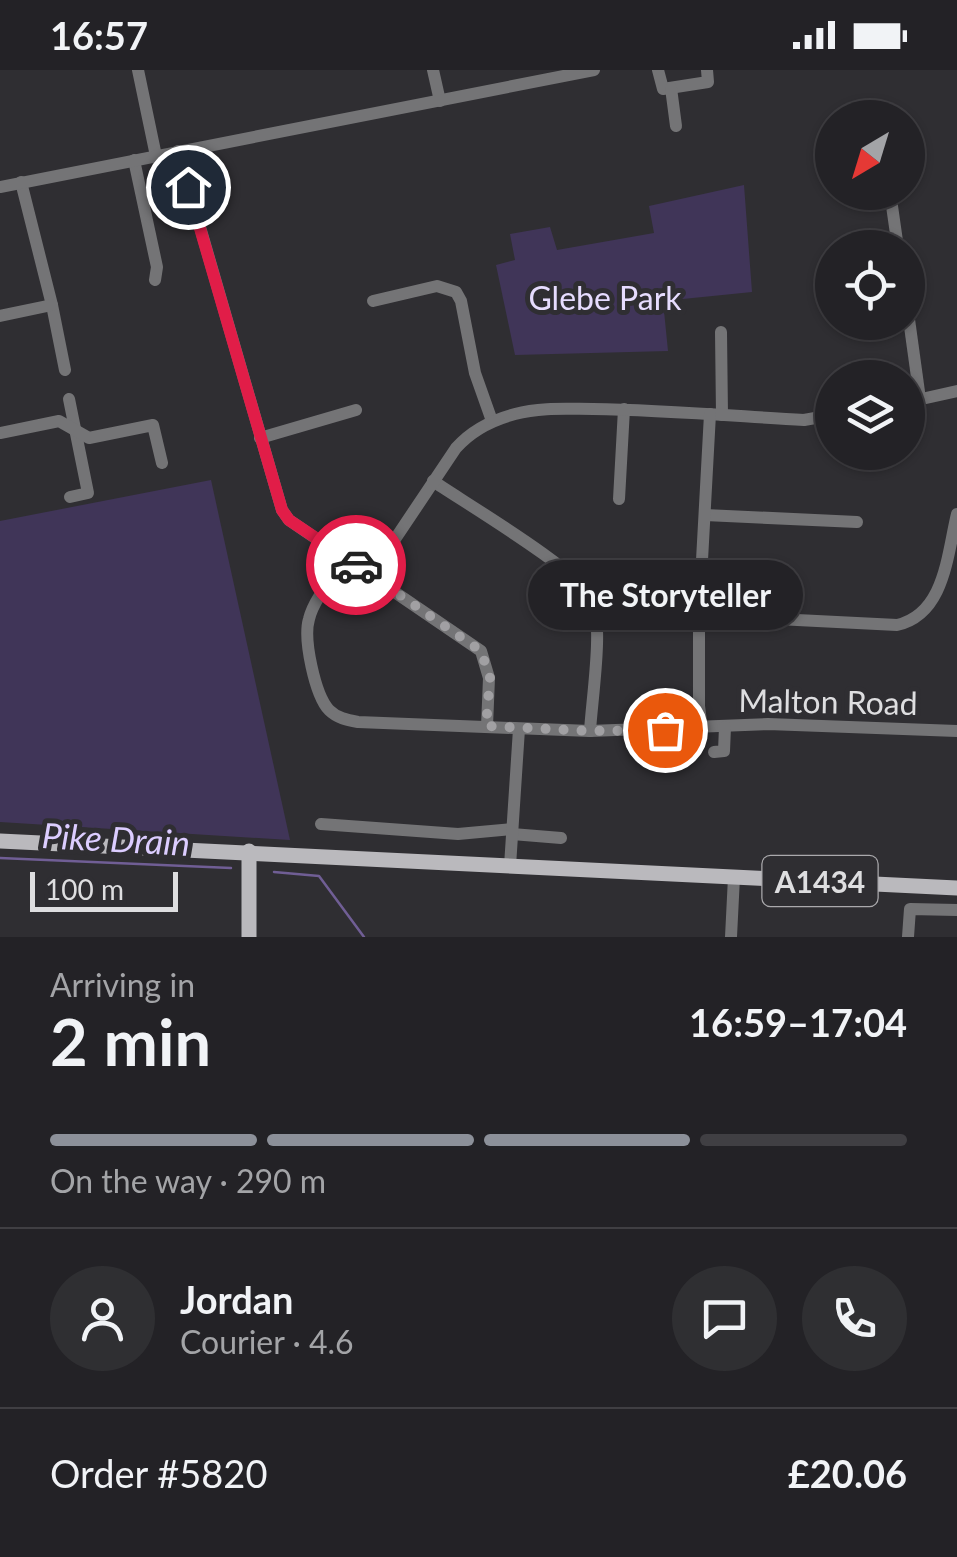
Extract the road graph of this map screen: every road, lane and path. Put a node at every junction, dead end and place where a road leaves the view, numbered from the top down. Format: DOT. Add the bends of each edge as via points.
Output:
graph roads {
  1 [pos="138,70"];
  2 [pos="433,70"];
  3 [pos="594,70"];
  4 [pos="654,70"];
  5 [pos="707,70"];
  6 [pos="654,86"];
  7 [pos="671,88"];
  8 [pos="440,100"];
  9 [pos="676,126"];
  10 [pos="178,151"];
  11 [pos="156,156"];
  12 [pos="134,160"];
  13 [pos="21,182"];
  14 [pos="0,186"];
  15 [pos="155,280"];
  16 [pos="373,301"];
  17 [pos="52,304"];
  18 [pos="0,316"];
  19 [pos="721,332"];
  20 [pos="64,370"];
  21 [pos="957,393"];
  22 [pos="925,398"];
  23 [pos="69,399"];
  24 [pos="356,410"];
  25 [pos="624,410"];
  26 [pos="716,414"];
  27 [pos="815,418"];
  28 [pos="492,421"];
  29 [pos="73,429"];
  30 [pos="0,433"];
  31 [pos="260,438"];
  32 [pos="162,463"];
  33 [pos="433,482"];
  34 [pos="70,497"];
  35 [pos="619,499"];
  36 [pos="957,514"];
  37 [pos="705,515"];
  38 [pos="857,522"];
  39 [pos="346,559"];
  40 [pos="371,575"];
  41 [pos="699,615"];
  42 [pos="486,726"];
  43 [pos="725,727"];
  44 [pos="702,729"];
  45 [pos="519,730"];
  46 [pos="590,731"];
  47 [pos="957,731"];
  48 [pos="714,752"];
  49 [pos="321,824"];
  50 [pos="512,831"];
  51 [pos="561,838"];
  52 [pos="0,841"];
  53 [pos="250,851"];
  54 [pos="510,866"];
  55 [pos="734,876"];
  56 [pos="957,888"];
  57 [pos="957,910"];
  58 [pos="250,937"];
  59 [pos="732,937"];
  60 [pos="908,937"];
  1 -- 11 [label="street"];
  2 -- 8 [label="street"];
  3 -- 8 [label="street"];
  4 -- 6 [label="street"];
  4 -- 7 [label="street" via="662,89"];
  5 -- 7 [label="street" via="708,82"];
  7 -- 9 [label="street"];
  8 -- 10 [label="street"];
  10 -- 11 [label="street"];
  10 -- 31 [label="street"];
  11 -- 12 [label="street"];
  12 -- 13 [label="street"];
  12 -- 15 [label="street" via="158,267"];
  13 -- 14 [label="street"];
  13 -- 17 [label="street"];
  16 -- 28 [label="street" via="437,286 456,292"];
  17 -- 18 [label="street"];
  17 -- 20 [label="street"];
  19 -- 26 [label="street"];
  21 -- 22 [label="street"];
  23 -- 29 [label="street"];
  24 -- 31 [label="street"];
  25 -- 26 [label="street"];
  25 -- 28 [label="street" via="552,409"];
  25 -- 35 [label="street"];
  26 -- 27 [label="street"];
  26 -- 37 [label="street"];
  28 -- 33 [label="street" via="468,434"];
  29 -- 30 [label="street" via="59,421"];
  29 -- 32 [label="street" via="89,438 153,425"];
  29 -- 34 [label="street" via="88,493"];
  31 -- 39 [label="street" via="289,520"];
  33 -- 40 [label="street"];
  33 -- 46 [label="street" via="588,590 596,621"];
  36 -- 41 [label="street" via="935,600 909,622"];
  37 -- 38 [label="street"];
  37 -- 41 [label="street"];
  39 -- 40 [label="street"];
  39 -- 42 [label="street, Malton Road" via="307,624 315,676 330,711 358,722"];
  40 -- 42 [label="street" via="481,651 490,678"];
  41 -- 44 [label="street"];
  42 -- 45 [label="street, Malton Road"];
  43 -- 44 [label="street, Malton Road"];
  43 -- 47 [label="street, Malton Road"];
  43 -- 48 [label="street" via="724,752"];
  44 -- 46 [label="street, Malton Road"];
  45 -- 46 [label="street, Malton Road"];
  45 -- 50 [label="street"];
  49 -- 50 [label="street"];
  50 -- 51 [label="street"];
  50 -- 54 [label="street"];
  52 -- 53 [label="main road, A1434"];
  53 -- 54 [label="main road, A1434"];
  53 -- 58 [label="main road"];
  54 -- 55 [label="main road, A1434"];
  55 -- 56 [label="main road, A1434"];
  55 -- 59 [label="street"];
  57 -- 60 [label="street" via="910,909"];
}
